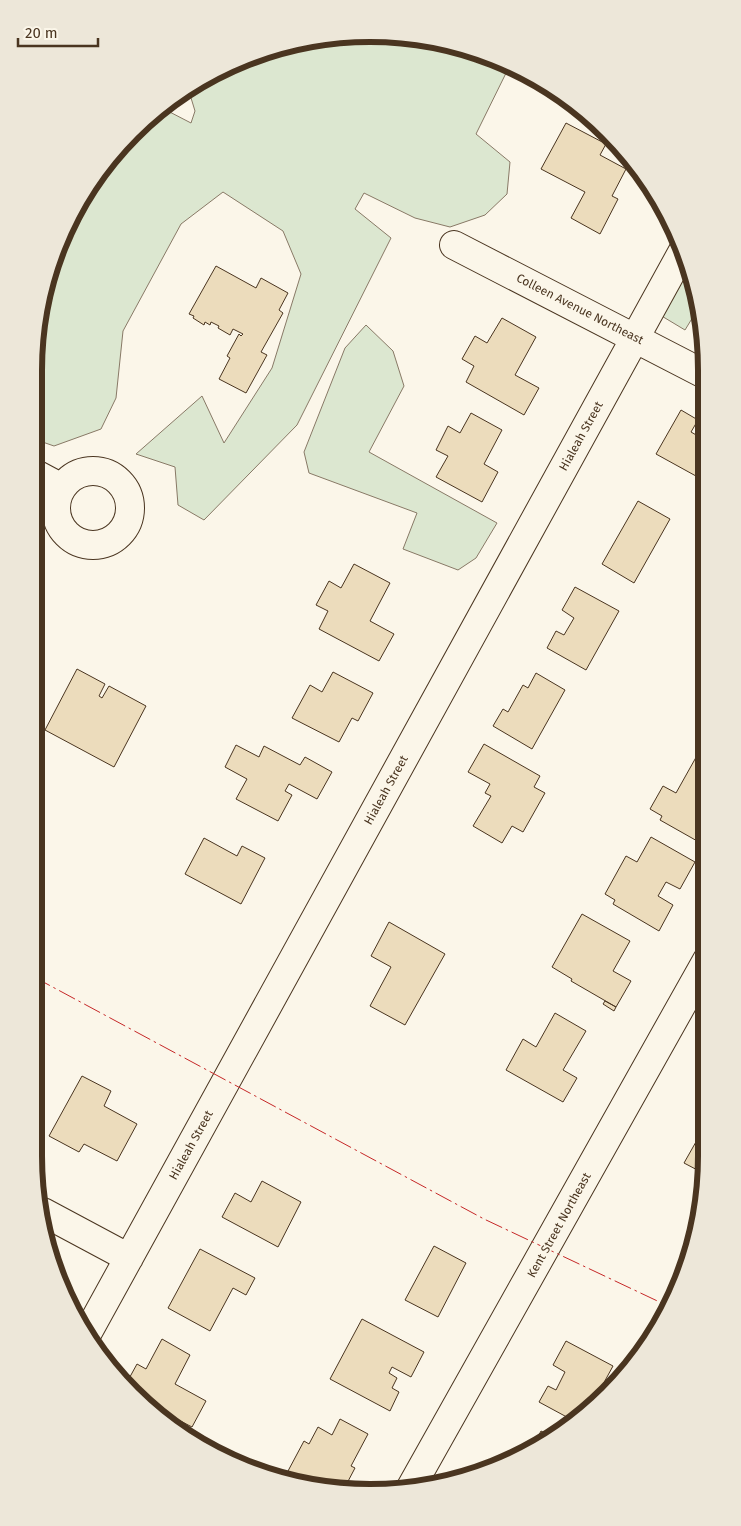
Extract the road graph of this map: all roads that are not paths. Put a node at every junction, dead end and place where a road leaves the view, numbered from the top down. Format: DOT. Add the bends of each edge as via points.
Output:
graph roads {
  1 [pos="454,245"];
  2 [pos="679,258"];
  3 [pos="635,337"];
  4 [pos="698,371"];
  5 [pos="42,477"];
  6 [pos="62,488"];
  7 [pos="698,974"];
  8 [pos="48,1215"];
  9 [pos="129,1258"];
  10 [pos="91,1327"];
  11 [pos="415,1481"];
  1 -- 3 [label="street, Colleen Avenue Northeast"];
  2 -- 3 [label="street, Hialeah Street"];
  3 -- 4 [label="street, Colleen Avenue Northeast"];
  3 -- 9 [label="street, Hialeah Street"];
  5 -- 6 [label="street"];
  7 -- 11 [label="street, Kent Street Northeast"];
  8 -- 9 [label="street"];
  9 -- 10 [label="street, Hialeah Street"];
}
